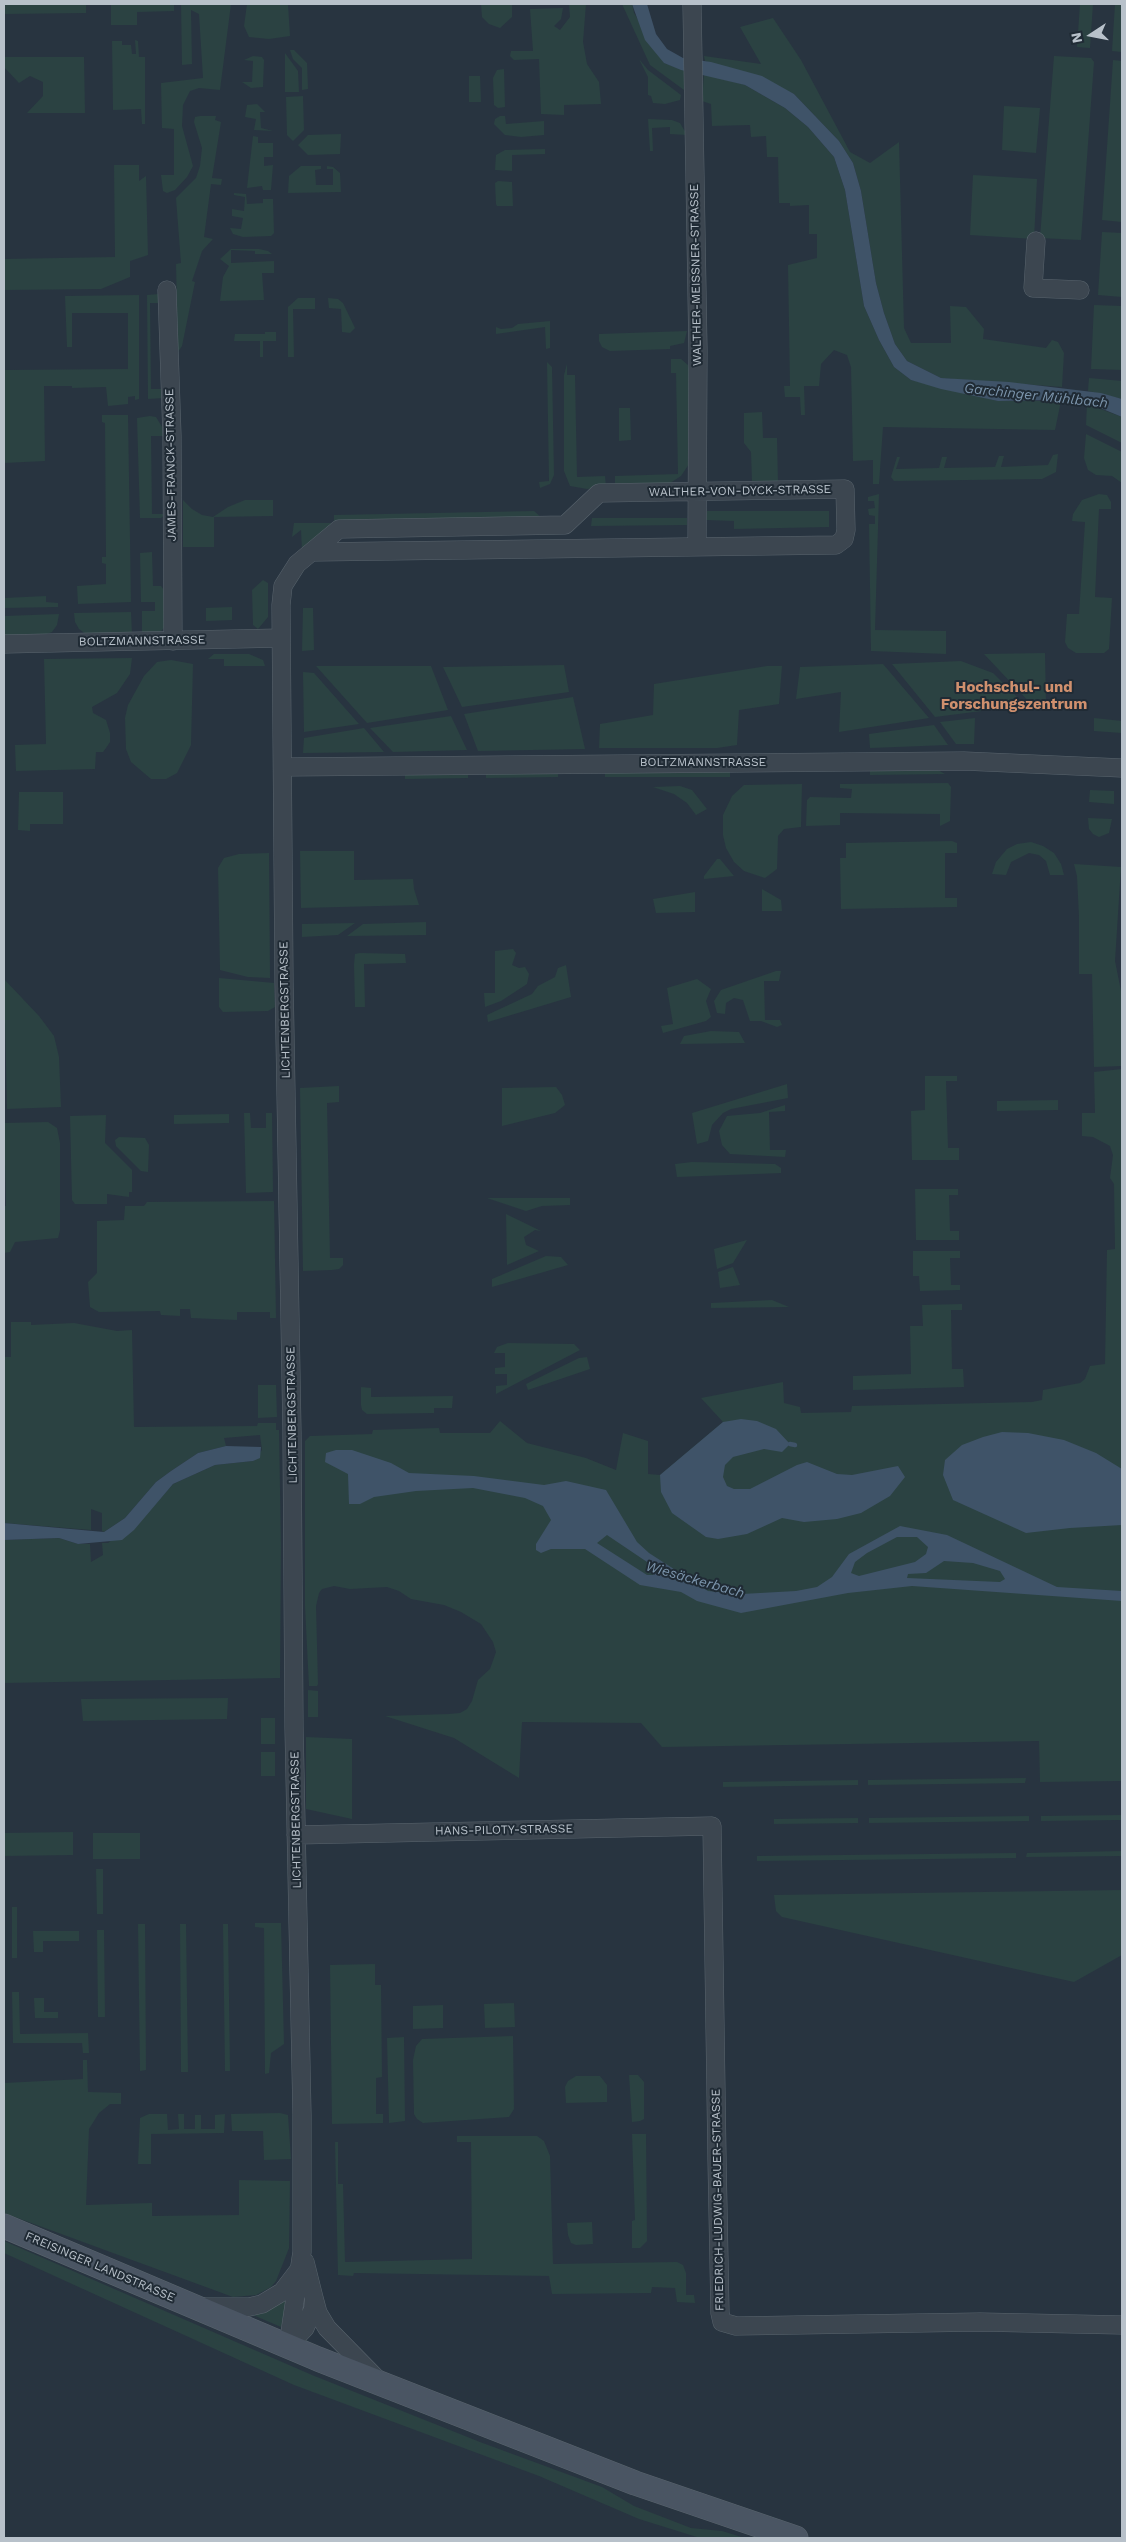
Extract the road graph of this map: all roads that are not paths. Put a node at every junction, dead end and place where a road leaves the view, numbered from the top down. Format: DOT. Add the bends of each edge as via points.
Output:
graph roads {
  1 [pos="692,4"];
  2 [pos="1036,241"];
  3 [pos="167,290"];
  4 [pos="1080,290"];
  5 [pos="698,492"];
  6 [pos="697,547"];
  7 [pos="314,552"];
  8 [pos="286,579"];
  9 [pos="281,638"];
  10 [pos="173,641"];
  11 [pos="4,644"];
  12 [pos="283,766"];
  13 [pos="1122,768"];
  14 [pos="712,1826"];
  15 [pos="296,1835"];
  16 [pos="4,2226"];
  17 [pos="301,2260"];
  18 [pos="314,2298"];
  19 [pos="197,2307"];
  20 [pos="1122,2325"];
  21 [pos="288,2346"];
  22 [pos="382,2384"];
  23 [pos="796,2538"];
  1 -- 5 [label="street, WALTHER-MEISSNER-STRASSE"];
  2 -- 4 [label="street" via="1033,288"];
  3 -- 10 [label="street, JAMES-FRANCK-STRASSE" via="172,436"];
  5 -- 6 [label="street, WALTHER-MEISSNER-STRASSE"];
  5 -- 6 [label="street, WALTHER-VON-DYCK-STRASSE" via="845,489 846,530 844,539 836,545"];
  5 -- 7 [label="street, WALTHER-VON-DYCK-STRASSE" via="600,493 565,525 339,529"];
  6 -- 7 [label="street, WALTHER-VON-DYCK-STRASSE"];
  7 -- 8 [label="street, WALTHER-VON-DYCK-STRASSE" via="297,564"];
  8 -- 9 [label="street, LICHTENBERGSTRASSE" via="282,592"];
  9 -- 10 [label="street, BOLTZMANNSTRASSE"];
  9 -- 12 [label="street, LICHTENBERGSTRASSE"];
  10 -- 11 [label="street, BOLTZMANNSTRASSE"];
  12 -- 13 [label="street, BOLTZMANNSTRASSE" via="964,761"];
  12 -- 15 [label="street, LICHTENBERGSTRASSE"];
  14 -- 15 [label="street, HANS-PILOTY-STRASSE"];
  14 -- 20 [label="street, FRIEDRICH-LUDWIG-BAUER-STRASSE" via="722,2322 730,2326 980,2322"];
  15 -- 17 [label="street, LICHTENBERGSTRASSE" via="302,2091"];
  16 -- 19 [label="main road, FREISINGER LANDSTRASSE"];
  17 -- 18 [label="street, LICHTENBERGSTRASSE"];
  17 -- 19 [label="street" via="282,2292 262,2304"];
  17 -- 21 [label="street, LICHTENBERGSTRASSE"];
  18 -- 21 [label="street, LICHTENBERGSTRASSE" via="309,2321"];
  18 -- 22 [label="street" via="327,2328"];
  19 -- 21 [label="main road, FREISINGER LANDSTRASSE"];
  21 -- 22 [label="main road, FREISINGER LANDSTRASSE"];
  22 -- 23 [label="main road, FREISINGER LANDSTRASSE" via="635,2483"];
}
